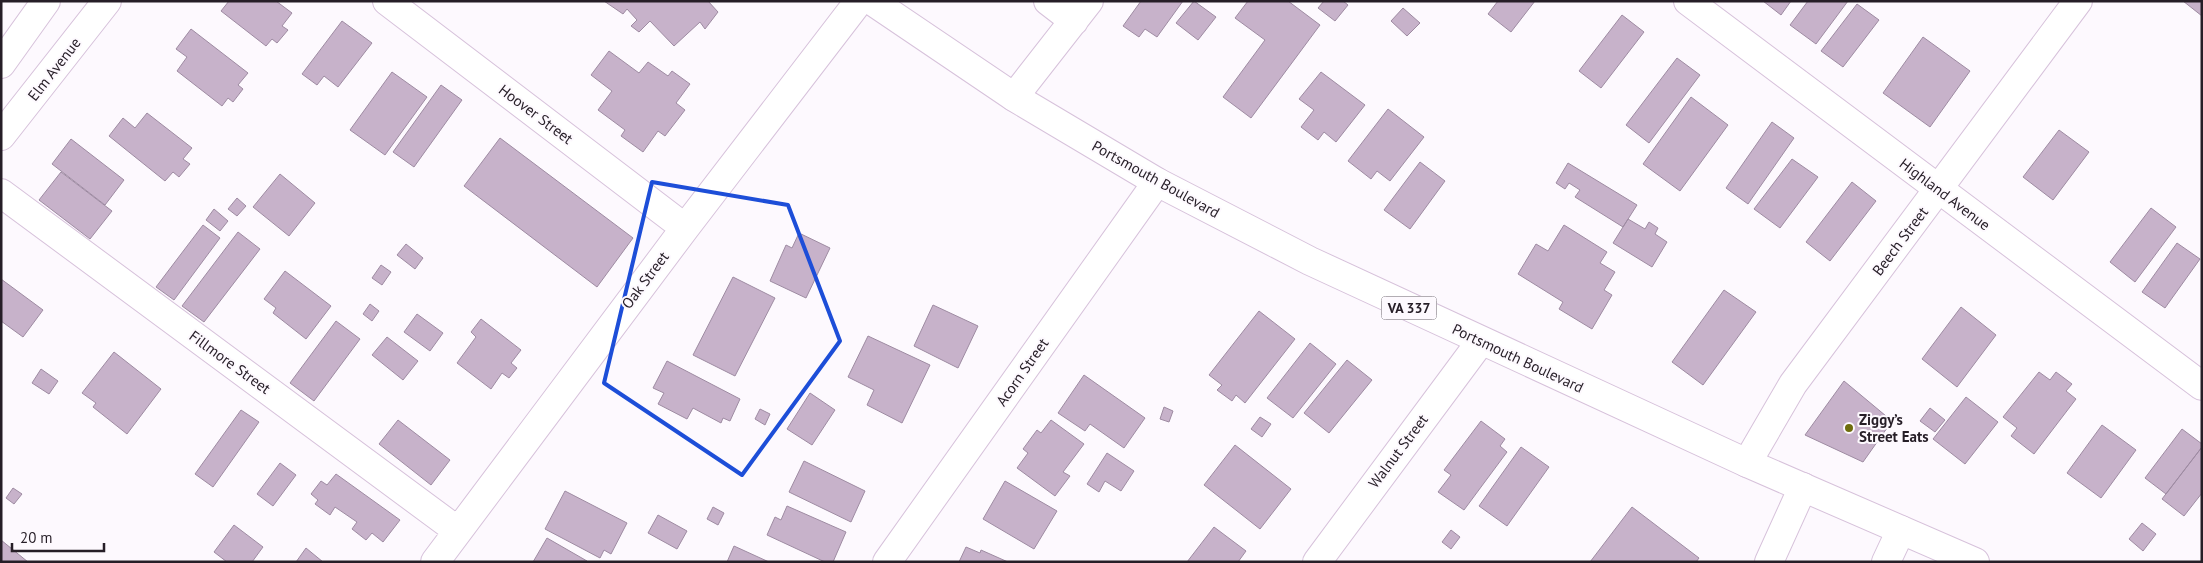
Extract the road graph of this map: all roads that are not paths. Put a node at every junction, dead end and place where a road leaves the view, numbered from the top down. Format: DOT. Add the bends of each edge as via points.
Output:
graph roads {
  1 [pos="46,1"];
  2 [pos="107,1"];
  3 [pos="387,1"];
  4 [pos="859,1"];
  5 [pos="872,1"];
  6 [pos="1048,1"];
  7 [pos="1688,1"];
  8 [pos="2078,1"];
  9 [pos="1081,11"];
  10 [pos="1,64"];
  11 [pos="1014,97"];
  12 [pos="1,136"];
  13 [pos="1156,182"];
  14 [pos="1938,189"];
  15 [pos="1,194"];
  16 [pos="685,228"];
  17 [pos="1481,341"];
  18 [pos="2202,386"];
  19 [pos="1747,463"];
  20 [pos="1803,487"];
  21 [pos="1901,530"];
  22 [pos="458,531"];
  23 [pos="435,562"];
  24 [pos="887,562"];
  25 [pos="1317,562"];
  26 [pos="1770,562"];
  27 [pos="1886,562"];
  28 [pos="1975,562"];
  1 -- 10 [label="street"];
  2 -- 12 [label="street, Elm Avenue"];
  3 -- 16 [label="street, Hoover Street"];
  4 -- 16 [label="street, Oak Street"];
  5 -- 11 [label="street, Portsmouth Boulevard / VA 337"];
  6 -- 9 [label="street"];
  7 -- 14 [label="street, Highland Avenue"];
  8 -- 14 [label="street, Beech Street"];
  9 -- 11 [label="street"];
  11 -- 13 [label="street, Portsmouth Boulevard / VA 337"];
  13 -- 17 [label="street, Portsmouth Boulevard / VA 337" via="1310,261"];
  13 -- 24 [label="street, Acorn Street"];
  14 -- 18 [label="street, Highland Avenue"];
  14 -- 19 [label="street, Beech Street" via="1793,384"];
  15 -- 22 [label="street, Fillmore Street"];
  16 -- 22 [label="street, Oak Street"];
  17 -- 19 [label="street, Portsmouth Boulevard / VA 337"];
  17 -- 25 [label="street, Walnut Street"];
  19 -- 20 [label="street, Portsmouth Boulevard / VA 337"];
  20 -- 21 [label="street, Portsmouth Boulevard / VA 337"];
  20 -- 26 [label="street"];
  21 -- 27 [label="street"];
  21 -- 28 [label="street, Portsmouth Boulevard / VA 337"];
  22 -- 23 [label="street, Oak Street"];
}
